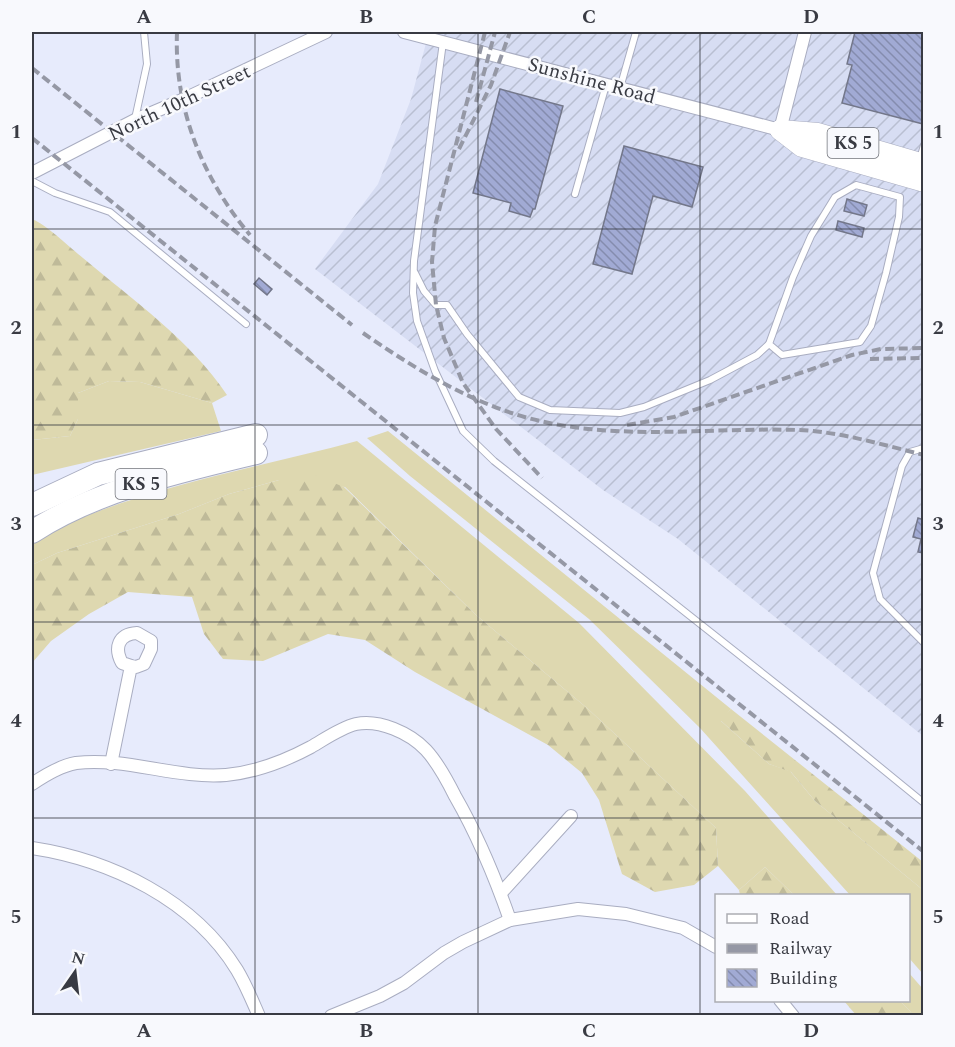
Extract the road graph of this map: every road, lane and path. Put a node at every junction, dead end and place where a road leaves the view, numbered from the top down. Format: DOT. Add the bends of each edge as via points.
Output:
graph roads {
  1 [pos="144,32"];
  2 [pos="326,32"];
  3 [pos="404,32"];
  4 [pos="636,32"];
  5 [pos="806,32"];
  6 [pos="448,39"];
  7 [pos="606,84"];
  8 [pos="620,88"];
  9 [pos="135,120"];
  10 [pos="780,130"];
  11 [pos="922,157"];
  12 [pos="32,173"];
  13 [pos="32,181"];
  14 [pos="924,182"];
  15 [pos="575,194"];
  16 [pos="414,269"];
  17 [pos="246,324"];
  18 [pos="769,344"];
  19 [pos="924,448"];
  20 [pos="98,474"];
  21 [pos="32,488"];
  22 [pos="32,505"];
  23 [pos="32,532"];
  24 [pos="924,643"];
  25 [pos="131,666"];
  26 [pos="111,764"];
  27 [pos="32,784"];
  28 [pos="924,803"];
  29 [pos="571,816"];
  30 [pos="32,848"];
  31 [pos="501,893"];
  32 [pos="510,920"];
  33 [pos="715,946"];
  34 [pos="782,1002"];
  35 [pos="260,1016"];
  36 [pos="331,1016"];
  37 [pos="793,1016"];
  1 -- 9 [label="lane" via="147,64"];
  2 -- 9 [label="street, North 10th Street"];
  3 -- 6 [label="street, Sunshine Road"];
  4 -- 8 [label="lane"];
  5 -- 10 [label="street"];
  6 -- 7 [label="street, Sunshine Road"];
  6 -- 16 [label="lane"];
  7 -- 8 [label="street, Sunshine Road"];
  7 -- 15 [label="lane"];
  8 -- 10 [label="street, Sunshine Road"];
  9 -- 12 [label="street, North 10th Street"];
  10 -- 11 [label="main road, Sunshine Road / KS 5" via="818,133"];
  10 -- 14 [label="main road, Sunshine Road / KS 5" via="802,147"];
  13 -- 17 [label="lane" via="110,212"];
  16 -- 18 [label="lane" via="424,291 436,305 447,305 519,397 550,410 620,413 644,407 710,380 757,355"];
  16 -- 28 [label="lane" via="413,293 420,332 463,431 494,461"];
  18 -- 18 [label="lane" via="811,236 835,196 856,185 900,197 886,273 871,326 860,342 782,355"];
  19 -- 24 [label="lane" via="910,452 902,466 873,573 880,599"];
  20 -- 21 [label="highway"];
  20 -- 22 [label="highway, KS 5"];
  20 -- 23 [label="highway, KS 5" via="256,444 56,516"];
  25 -- 26 [label="street"];
  26 -- 27 [label="street" via="75,763"];
  26 -- 31 [label="street" via="226,775 264,768 354,725 377,724 404,734 426,749 473,827"];
  29 -- 31 [label="street"];
  30 -- 35 [label="street" via="96,862 165,897 222,950"];
  31 -- 32 [label="street"];
  32 -- 33 [label="street" via="578,909 626,914 683,928"];
  32 -- 36 [label="street" via="444,953 404,984"];
  34 -- 37 [label="street"];
}
